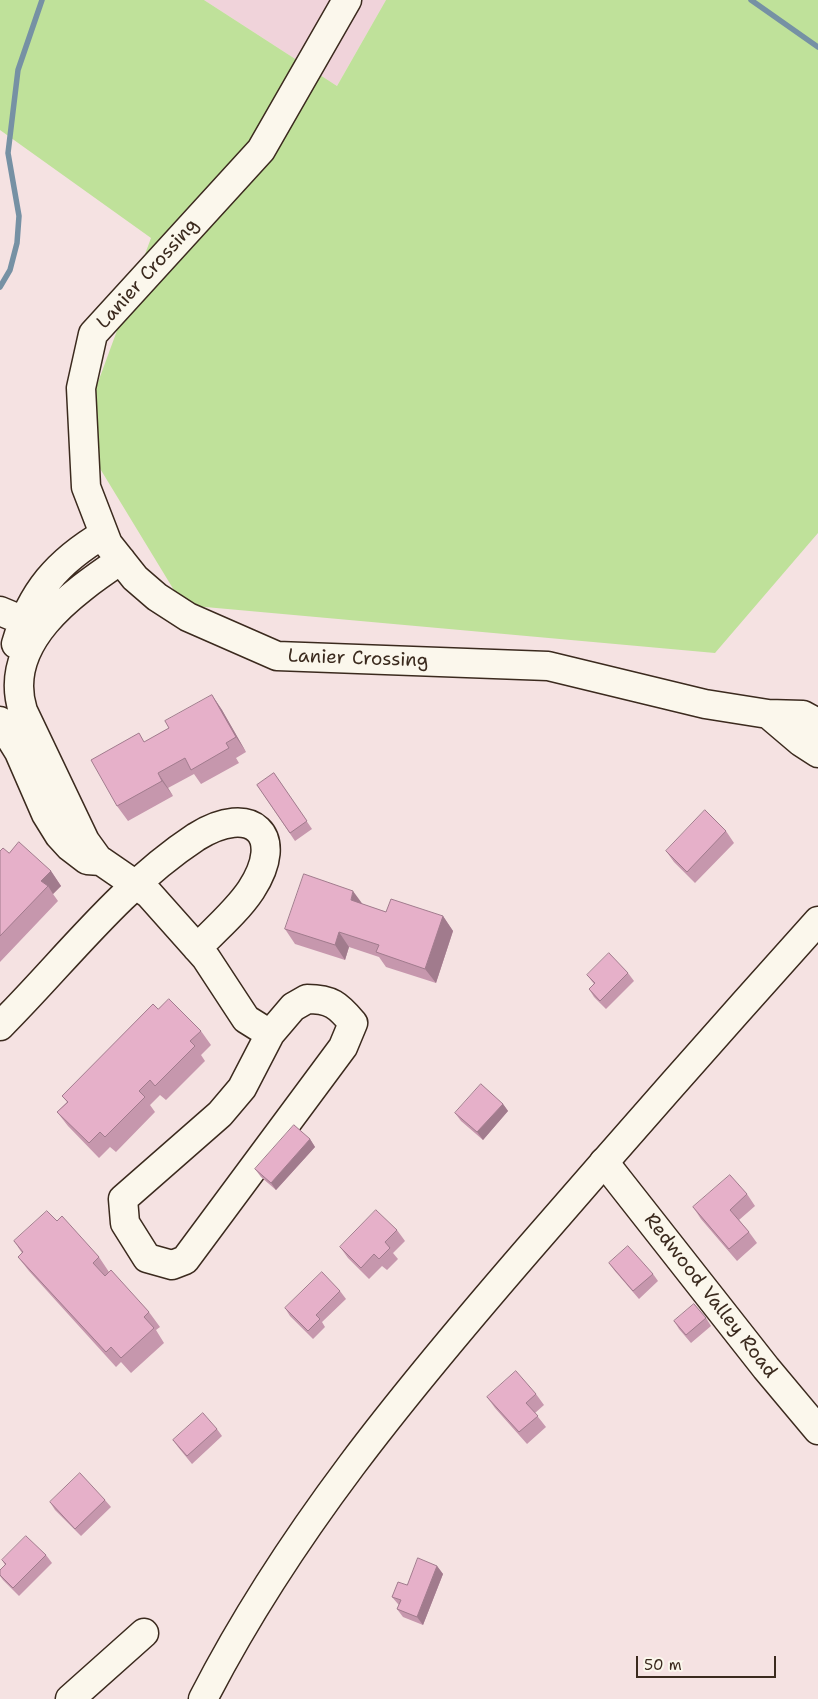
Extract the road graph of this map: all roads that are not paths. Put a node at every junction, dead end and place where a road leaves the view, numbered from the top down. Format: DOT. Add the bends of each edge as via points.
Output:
graph roads {
  1 [pos="347,0"];
  2 [pos="104,534"];
  3 [pos="121,560"];
  4 [pos="12,616"];
  5 [pos="0,693"];
  6 [pos="768,714"];
  7 [pos="0,721"];
  8 [pos="818,723"];
  9 [pos="818,753"];
  10 [pos="99,860"];
  11 [pos="135,885"];
  12 [pos="818,921"];
  13 [pos="197,948"];
  14 [pos="0,1026"];
  15 [pos="270,1034"];
  16 [pos="604,1162"];
  17 [pos="818,1430"];
  18 [pos="144,1633"];
  19 [pos="70,1699"];
  20 [pos="203,1699"];
  1 -- 2 [label="main road, Lanier Crossing" via="262,150 93,334 80,388 83,444 86,487"];
  2 -- 3 [label="main road, Lanier Crossing"];
  2 -- 4 [label="main road" via="77,549"];
  3 -- 6 [label="main road, Lanier Crossing" via="135,578 157,597 188,617 277,656 548,666 706,704"];
  3 -- 10 [label="main road" via="75,592 47,618 21,666 18,697 85,841"];
  4 -- 5 [label="main road"];
  6 -- 8 [label="main road, Lanier Crossing" via="803,715"];
  6 -- 9 [label="main road"];
  7 -- 10 [label="main road" via="19,752 46,814 59,835 87,860"];
  10 -- 11 [label="main road"];
  11 -- 13 [label="main road" via="149,894"];
  11 -- 13 [label="main road" via="190,842 220,825 244,821 258,828 266,846 261,870 251,890"];
  11 -- 14 [label="main road"];
  12 -- 16 [label="main road"];
  13 -- 15 [label="main road" via="246,1019"];
  15 -- 15 [label="main road" via="294,1007 307,999 324,999 340,1007 353,1023 344,1047 185,1260 172,1266 148,1258 125,1223 123,1199 220,1114 242,1088"];
  16 -- 17 [label="main road, Redwood Valley Road"];
  16 -- 20 [label="main road" via="426,1367 372,1437 271,1580"];
  18 -- 19 [label="main road"];
}
